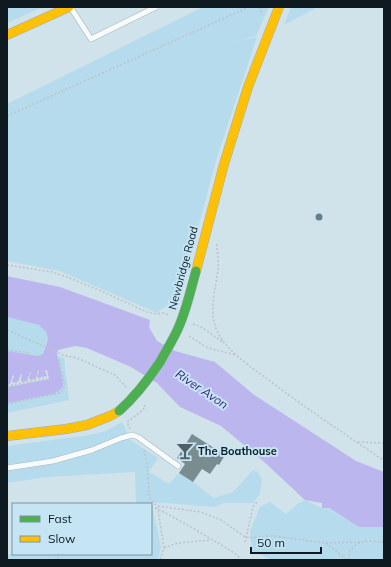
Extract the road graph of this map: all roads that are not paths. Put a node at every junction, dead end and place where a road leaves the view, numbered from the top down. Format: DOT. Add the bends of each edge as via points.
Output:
graph roads {
  1 [pos="68,7"];
  2 [pos="156,7"];
  3 [pos="279,7"];
  4 [pos="7,35"];
  5 [pos="7,436"];
  6 [pos="178,466"];
  7 [pos="7,468"];
  1 -- 2 [label="lane" via="91,39"];
  1 -- 4 [label="main road"];
  3 -- 5 [label="main road, Newbridge Road, bridge" via="248,87 224,164 186,309 172,342 148,380 134,398 119,411 87,426"];
  6 -- 7 [label="lane" via="132,435 53,461"];
}
